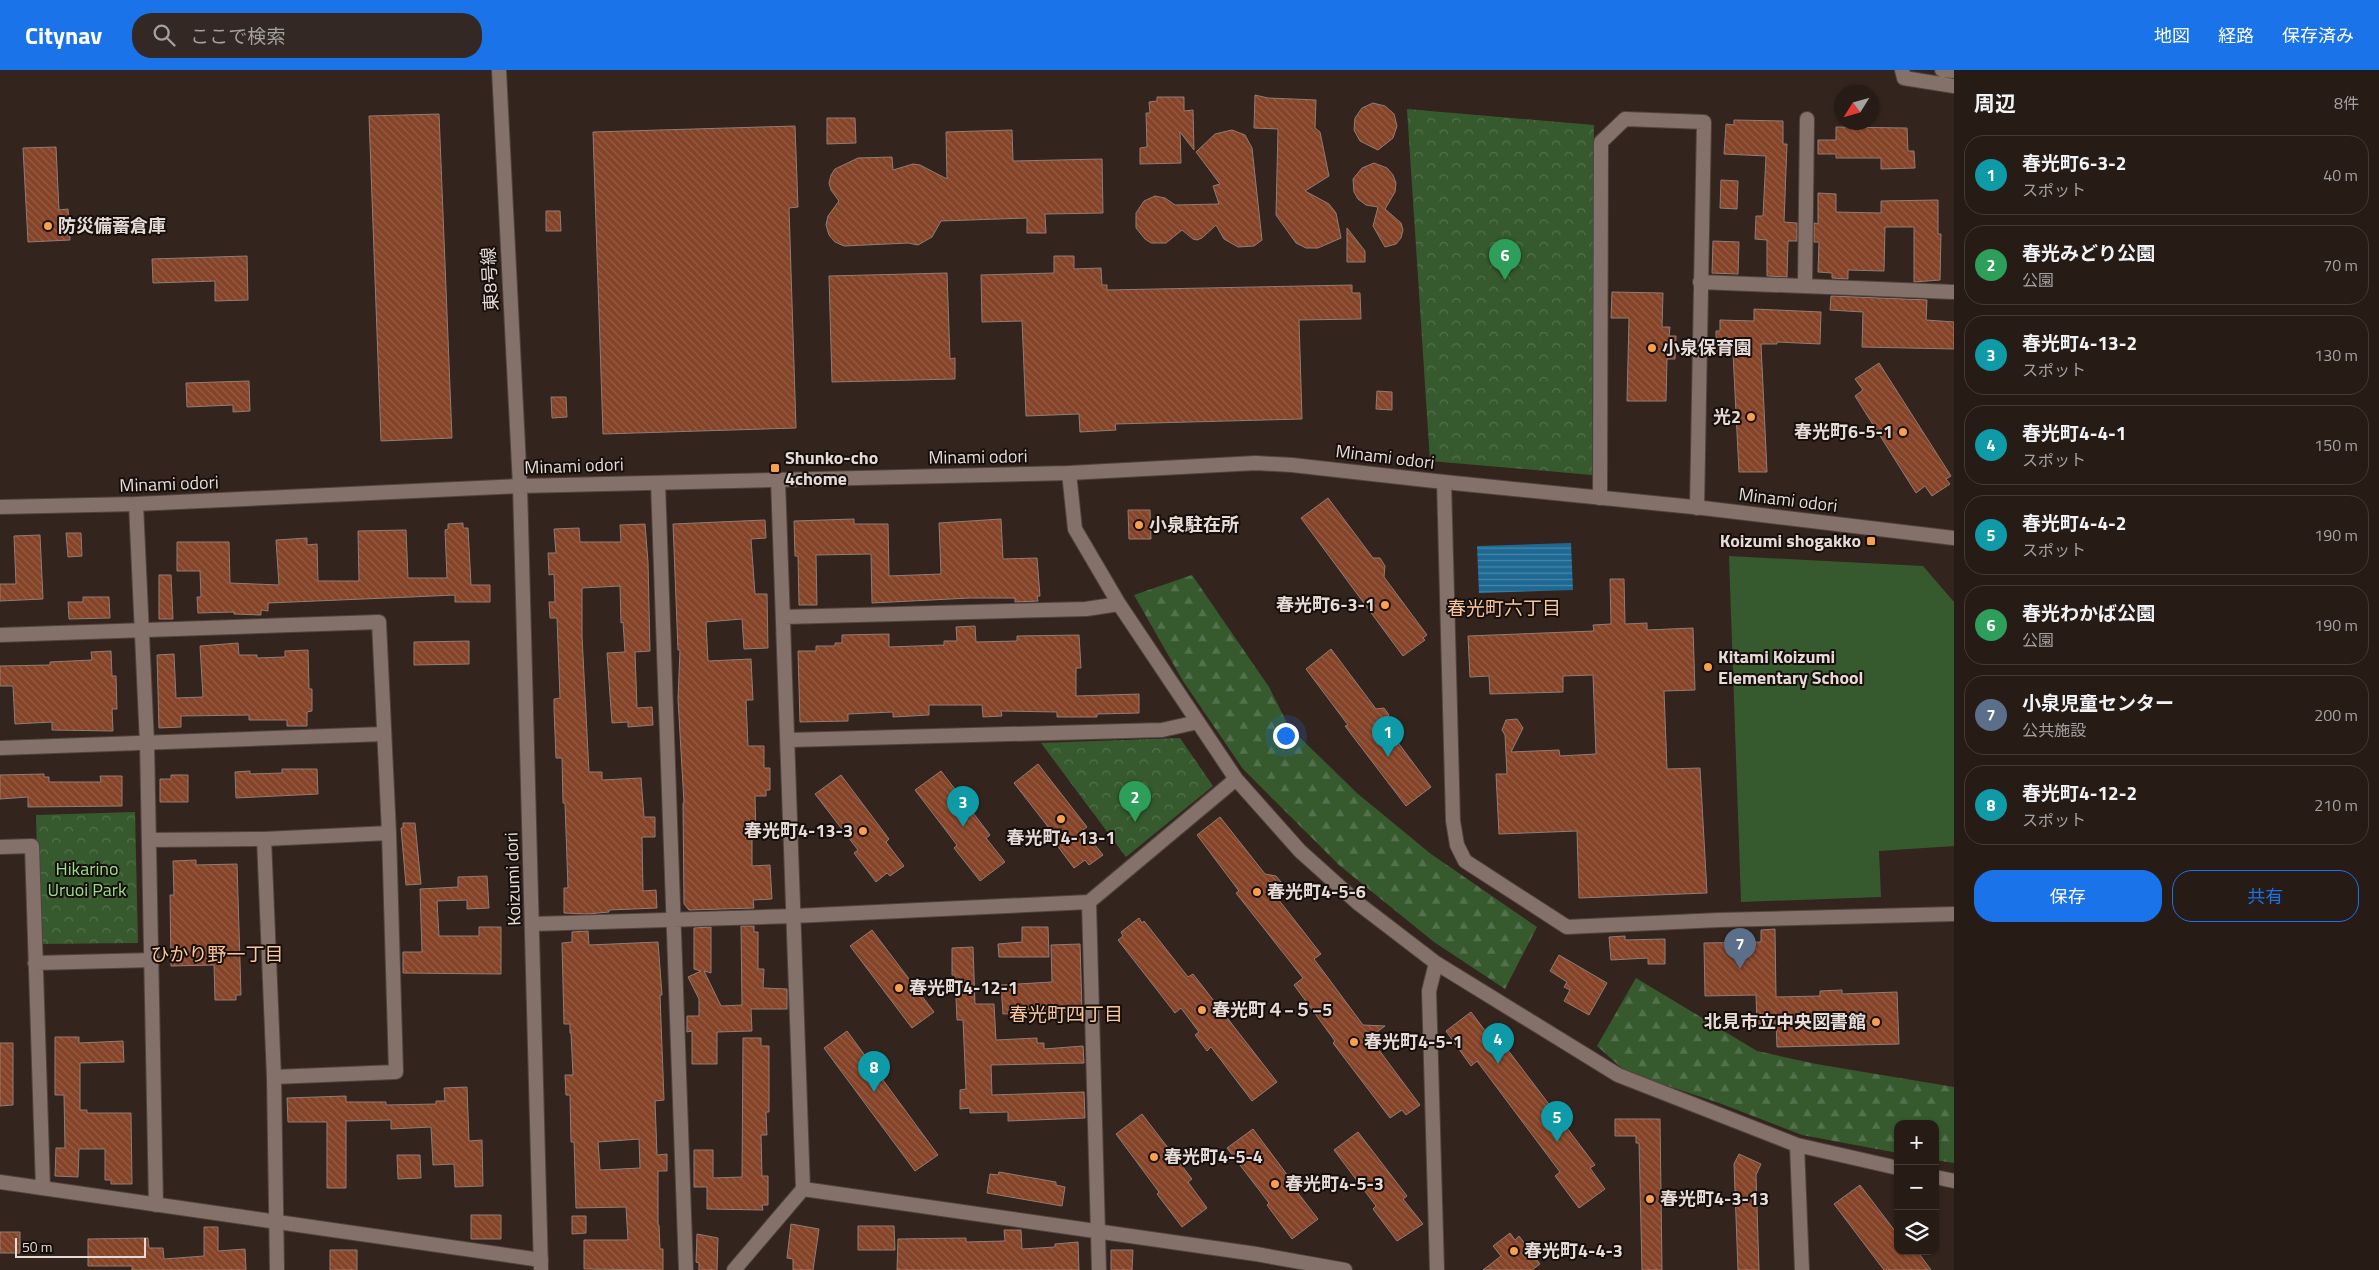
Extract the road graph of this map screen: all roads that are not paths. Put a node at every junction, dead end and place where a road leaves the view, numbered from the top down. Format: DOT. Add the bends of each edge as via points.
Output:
graph roads {
  1 [pos="499,70"];
  2 [pos="1902,70"];
  3 [pos="1942,70"];
  4 [pos="1954,71"];
  5 [pos="1954,86"];
  6 [pos="1807,120"];
  7 [pos="1700,282"];
  8 [pos="1805,285"];
  9 [pos="1954,292"];
  10 [pos="1069,473"];
  11 [pos="778,480"];
  12 [pos="1444,482"];
  13 [pos="658,483"];
  14 [pos="520,486"];
  15 [pos="1600,498"];
  16 [pos="136,504"];
  17 [pos="0,507"];
  18 [pos="1697,508"];
  19 [pos="1954,538"];
  20 [pos="1119,604"];
  21 [pos="783,617"];
  22 [pos="142,630"];
  23 [pos="0,635"];
  24 [pos="1198,722"];
  25 [pos="384,734"];
  26 [pos="788,740"];
  27 [pos="147,742"];
  28 [pos="0,748"];
  29 [pos="1236,780"];
  30 [pos="389,833"];
  31 [pos="264,839"];
  32 [pos="149,840"];
  33 [pos="0,847"];
  34 [pos="1089,902"];
  35 [pos="1954,914"];
  36 [pos="794,916"];
  37 [pos="674,920"];
  38 [pos="533,924"];
  39 [pos="153,960"];
  40 [pos="1436,962"];
  41 [pos="35,963"];
  42 [pos="274,1078"];
  43 [pos="1797,1145"];
  44 [pos="1894,1167"];
  45 [pos="1939,1178"];
  46 [pos="1954,1181"];
  47 [pos="0,1182"];
  48 [pos="43,1188"];
  49 [pos="803,1189"];
  50 [pos="156,1205"];
  51 [pos="276,1222"];
  52 [pos="1099,1231"];
  53 [pos="541,1265"];
  54 [pos="278,1270"];
  55 [pos="686,1270"];
  56 [pos="734,1270"];
  57 [pos="1099,1270"];
  58 [pos="1346,1270"];
  59 [pos="1437,1270"];
  60 [pos="1802,1270"];
  1 -- 14 [label="street, 東8号線"];
  2 -- 5 [label="street" via="1904,78"];
  3 -- 4 [label="street"];
  6 -- 8 [label="street"];
  7 -- 8 [label="street"];
  7 -- 15 [label="street" via="1704,122 1625,119 1601,142"];
  7 -- 18 [label="street"];
  8 -- 9 [label="street"];
  10 -- 11 [label="street, Minami odori"];
  10 -- 12 [label="street, Minami odori" via="1256,463"];
  10 -- 20 [label="street" via="1075,529"];
  11 -- 13 [label="street, Minami odori"];
  11 -- 21 [label="street"];
  12 -- 15 [label="street, Minami odori"];
  12 -- 35 [label="street" via="1453,821 1456,845 1465,861 1567,927"];
  13 -- 14 [label="street, Minami odori"];
  13 -- 37 [label="street"];
  14 -- 16 [label="street, Minami odori"];
  14 -- 38 [label="street, Koizumi dori"];
  15 -- 18 [label="street, Minami odori"];
  16 -- 17 [label="street, Minami odori"];
  16 -- 22 [label="street"];
  18 -- 19 [label="street, Minami odori"];
  20 -- 21 [label="street" via="1086,609"];
  20 -- 24 [label="street"];
  21 -- 26 [label="street"];
  22 -- 23 [label="street"];
  22 -- 25 [label="street" via="380,622"];
  22 -- 27 [label="street"];
  24 -- 26 [label="street" via="1162,730"];
  24 -- 29 [label="street"];
  25 -- 27 [label="street"];
  25 -- 30 [label="street"];
  26 -- 36 [label="street"];
  27 -- 28 [label="street"];
  27 -- 32 [label="street"];
  29 -- 34 [label="street"];
  29 -- 40 [label="street" via="1300,851 1359,904"];
  30 -- 31 [label="street"];
  30 -- 42 [label="street" via="396,1072"];
  31 -- 32 [label="street"];
  31 -- 42 [label="street"];
  32 -- 39 [label="street"];
  33 -- 41 [label="street" via="32,846"];
  34 -- 36 [label="street"];
  34 -- 52 [label="street"];
  36 -- 37 [label="street"];
  36 -- 49 [label="street"];
  37 -- 38 [label="street"];
  37 -- 55 [label="street"];
  38 -- 53 [label="street, Koizumi dori"];
  39 -- 41 [label="street"];
  39 -- 50 [label="street"];
  40 -- 43 [label="street" via="1618,1075"];
  40 -- 59 [label="street" via="1429,991"];
  41 -- 48 [label="street"];
  42 -- 51 [label="street"];
  43 -- 44 [label="street"];
  43 -- 60 [label="street"];
  45 -- 46 [label="street"];
  47 -- 48 [label="street"];
  48 -- 50 [label="street"];
  49 -- 52 [label="street"];
  49 -- 56 [label="street"];
  50 -- 51 [label="street"];
  51 -- 53 [label="street"];
  51 -- 54 [label="street"];
  52 -- 57 [label="street"];
  52 -- 58 [label="street"];
}
